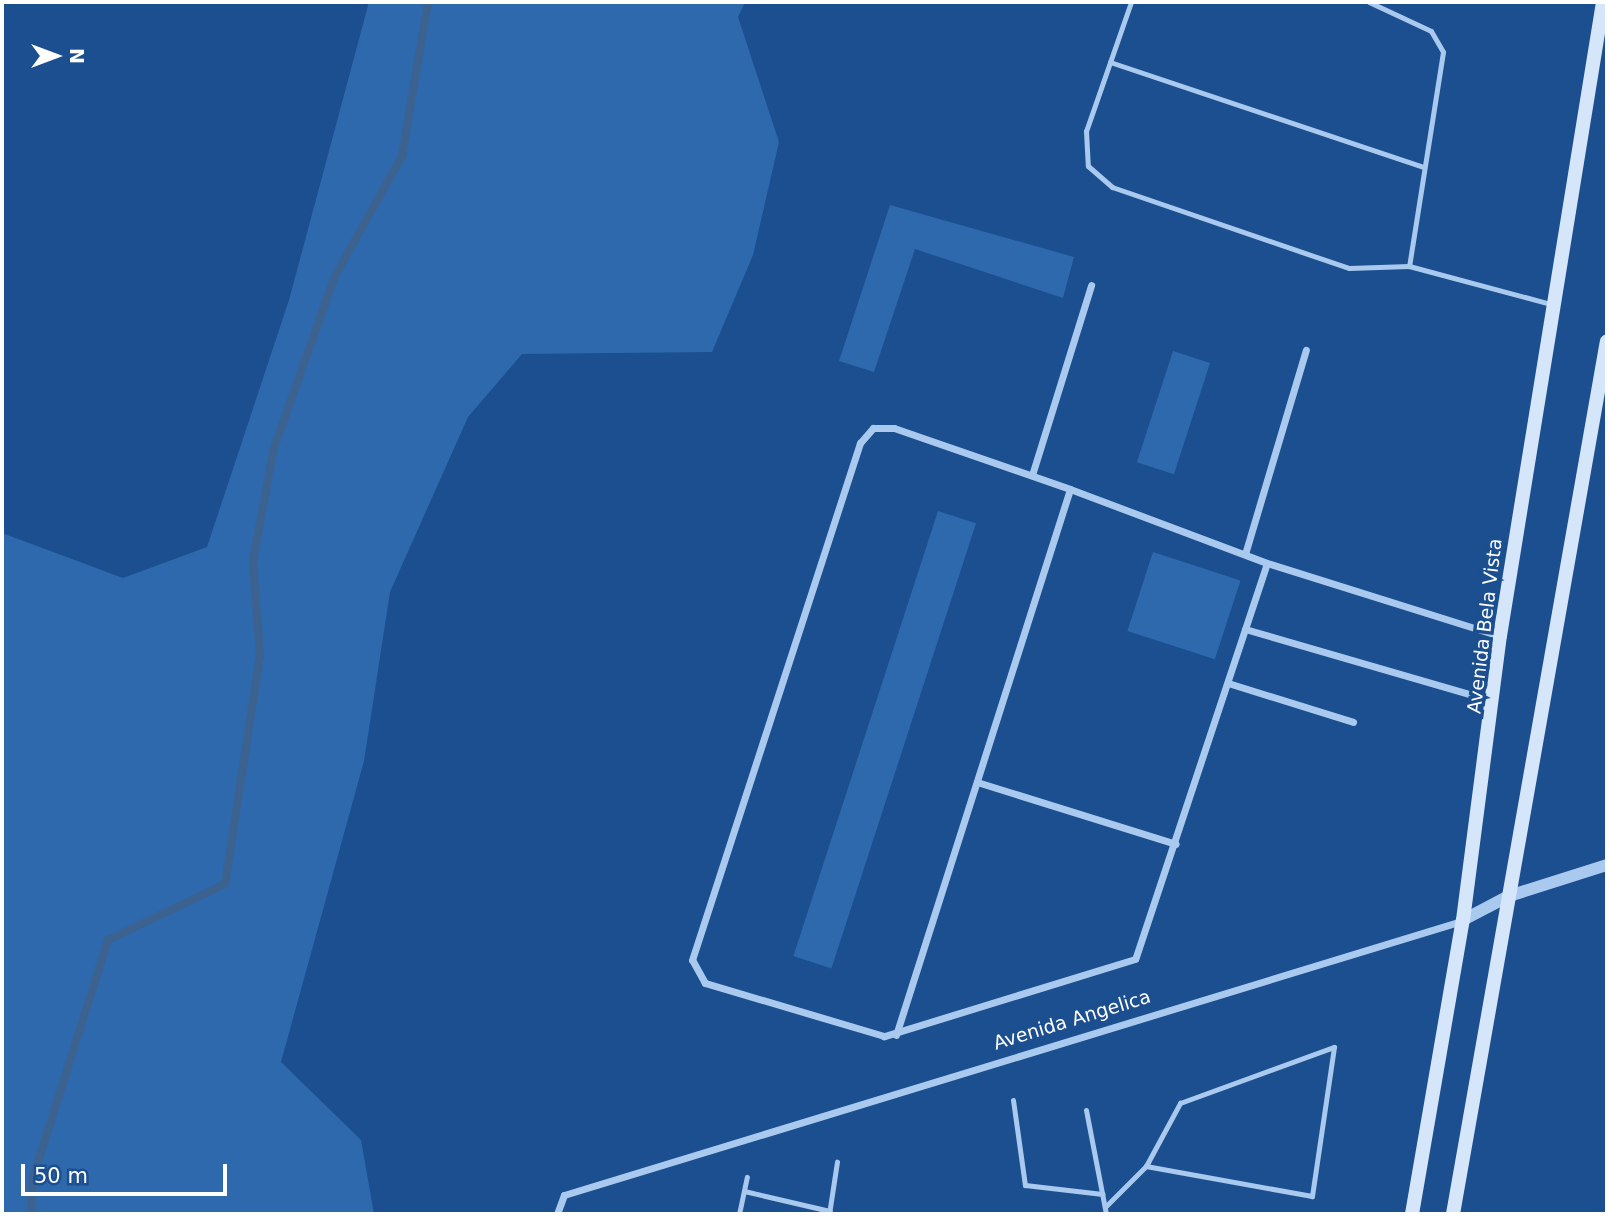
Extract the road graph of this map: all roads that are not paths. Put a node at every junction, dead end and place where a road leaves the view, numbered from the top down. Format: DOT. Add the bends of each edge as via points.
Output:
graph roads {
  1 [pos="1131,2"];
  2 [pos="1369,2"];
  3 [pos="1603,2"];
  4 [pos="1110,62"];
  5 [pos="1424,167"];
  6 [pos="1409,266"];
  7 [pos="1091,285"];
  8 [pos="1554,305"];
  9 [pos="1607,341"];
  10 [pos="1306,350"];
  11 [pos="1032,475"];
  12 [pos="1070,489"];
  13 [pos="1245,554"];
  14 [pos="1267,563"];
  15 [pos="1245,629"];
  16 [pos="1500,636"];
  17 [pos="1228,683"];
  18 [pos="1496,701"];
  19 [pos="1353,722"];
  20 [pos="977,782"];
  21 [pos="1176,845"];
  22 [pos="1607,865"];
  23 [pos="1509,896"];
  24 [pos="1463,920"];
  25 [pos="896,1035"];
  26 [pos="1013,1100"];
  27 [pos="1086,1110"];
  28 [pos="837,1162"];
  29 [pos="1146,1166"];
  30 [pos="747,1177"];
  31 [pos="744,1191"];
  32 [pos="1102,1194"];
  33 [pos="1106,1211"];
  34 [pos="829,1213"];
  35 [pos="557,1214"];
  36 [pos="739,1214"];
  37 [pos="1412,1214"];
  38 [pos="1454,1214"];
  1 -- 4 [label="lane"];
  2 -- 5 [label="lane" via="1431,31 1443,52"];
  3 -- 8 [label="main road, Avenida Bela Vista"];
  4 -- 5 [label="lane"];
  4 -- 6 [label="lane" via="1086,131 1088,166 1112,187 1349,268"];
  5 -- 6 [label="lane"];
  6 -- 8 [label="lane"];
  7 -- 11 [label="street"];
  8 -- 16 [label="main road, Avenida Bela Vista"];
  9 -- 23 [label="main road"];
  10 -- 13 [label="street"];
  11 -- 12 [label="street"];
  11 -- 25 [label="street" via="894,428 866,434 692,949 694,970 705,983 872,1036"];
  12 -- 13 [label="street"];
  12 -- 20 [label="street"];
  13 -- 14 [label="street"];
  14 -- 15 [label="street"];
  14 -- 16 [label="street"];
  15 -- 17 [label="street"];
  15 -- 18 [label="street"];
  16 -- 18 [label="main road, Avenida Bela Vista"];
  17 -- 19 [label="street"];
  17 -- 21 [label="street"];
  18 -- 24 [label="main road, Avenida Bela Vista"];
  20 -- 21 [label="street"];
  20 -- 25 [label="street"];
  21 -- 25 [label="street" via="1143,946 1125,967"];
  22 -- 23 [label="street, Avenida Angelica"];
  23 -- 24 [label="street, Avenida Angelica"];
  23 -- 38 [label="main road"];
  24 -- 35 [label="street, Avenida Angelica" via="564,1195"];
  24 -- 37 [label="main road, Avenida Bela Vista"];
  26 -- 32 [label="lane" via="1025,1185"];
  27 -- 32 [label="lane"];
  28 -- 34 [label="lane"];
  29 -- 29 [label="lane" via="1180,1102 1334,1047 1312,1196"];
  29 -- 33 [label="lane"];
  30 -- 31 [label="lane"];
  31 -- 34 [label="lane"];
  31 -- 36 [label="lane"];
  32 -- 33 [label="lane"];
}
